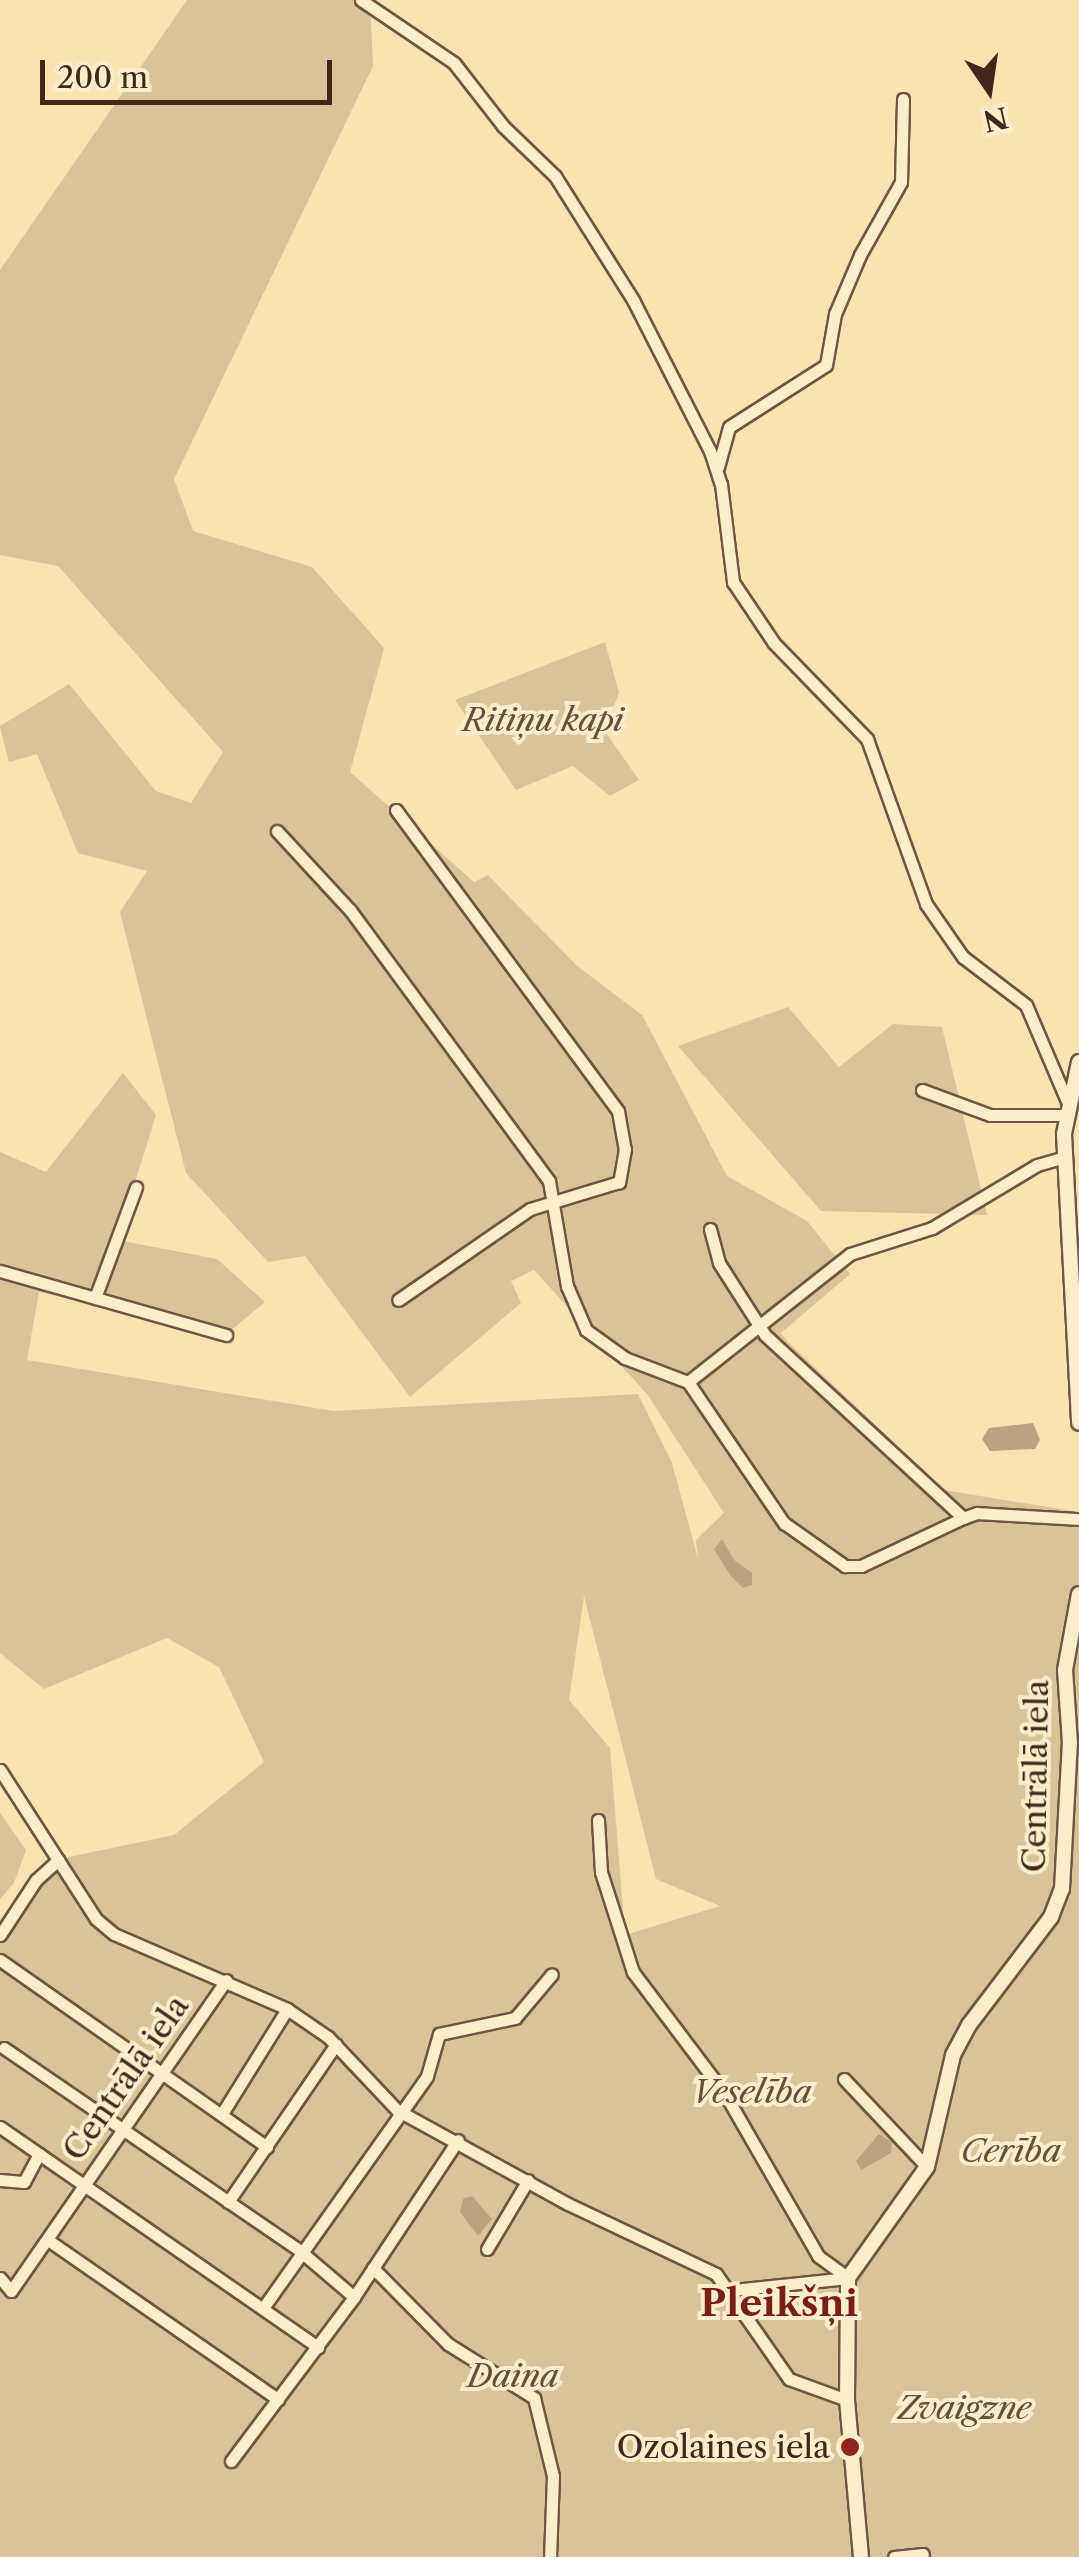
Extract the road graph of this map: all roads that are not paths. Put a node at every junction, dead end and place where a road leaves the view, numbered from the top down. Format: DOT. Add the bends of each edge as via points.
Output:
graph roads {
  1 [pos="361,0"];
  2 [pos="903,99"];
  3 [pos="717,472"];
  4 [pos="396,810"];
  5 [pos="277,831"];
  6 [pos="1078,1064"];
  7 [pos="1056,1067"];
  8 [pos="922,1090"];
  9 [pos="1066,1108"];
  10 [pos="1065,1158"];
  11 [pos="136,1187"];
  12 [pos="558,1204"];
  13 [pos="710,1230"];
  14 [pos="1074,1242"];
  15 [pos="0,1271"];
  16 [pos="94,1298"];
  17 [pos="398,1300"];
  18 [pos="761,1327"];
  19 [pos="226,1336"];
  20 [pos="688,1382"];
  21 [pos="1079,1423"];
  22 [pos="963,1518"];
  23 [pos="1079,1519"];
  24 [pos="1079,1594"];
  25 [pos="0,1770"];
  26 [pos="598,1820"];
  27 [pos="58,1860"];
  28 [pos="0,1934"];
  29 [pos="0,1960"];
  30 [pos="552,1974"];
  31 [pos="226,1980"];
  32 [pos="287,2009"];
  33 [pos="336,2044"];
  34 [pos="4,2048"];
  35 [pos="166,2075"];
  36 [pos="844,2079"];
  37 [pos="397,2110"];
  38 [pos="223,2112"];
  39 [pos="0,2127"];
  40 [pos="126,2131"];
  41 [pos="458,2140"];
  42 [pos="267,2147"];
  43 [pos="39,2154"];
  44 [pos="927,2166"];
  45 [pos="0,2180"];
  46 [pos="528,2180"];
  47 [pos="85,2184"];
  48 [pos="228,2202"];
  49 [pos="48,2240"];
  50 [pos="487,2249"];
  51 [pos="300,2250"];
  52 [pos="373,2268"];
  53 [pos="0,2278"];
  54 [pos="848,2278"];
  55 [pos="730,2290"];
  56 [pos="354,2296"];
  57 [pos="262,2308"];
  58 [pos="318,2347"];
  59 [pos="278,2399"];
  60 [pos="847,2400"];
  61 [pos="231,2461"];
  62 [pos="923,2554"];
  63 [pos="550,2557"];
  64 [pos="861,2557"];
  65 [pos="894,2557"];
  1 -- 3 [label="street" via="454,64 503,126 555,176 633,300"];
  2 -- 3 [label="street" via="902,182 835,314 826,365 809,382 728,427"];
  3 -- 7 [label="street" via="733,582 748,610 867,738 926,904 963,957 1026,1004"];
  4 -- 12 [label="street" via="625,1126 619,1182"];
  5 -- 12 [label="street" via="350,910 549,1181"];
  6 -- 7 [label="street"];
  6 -- 9 [label="street"];
  7 -- 9 [label="street"];
  8 -- 9 [label="street" via="990,1115"];
  9 -- 10 [label="street"];
  10 -- 14 [label="street"];
  10 -- 18 [label="street" via="1037,1165 932,1228 850,1254"];
  11 -- 16 [label="street"];
  12 -- 17 [label="street" via="530,1209"];
  12 -- 20 [label="street" via="568,1286 586,1330 625,1358"];
  13 -- 18 [label="street" via="719,1263"];
  14 -- 21 [label="street"];
  15 -- 16 [label="street"];
  16 -- 19 [label="street"];
  18 -- 20 [label="street"];
  18 -- 22 [label="street" via="795,1368"];
  20 -- 22 [label="street" via="784,1523 845,1566 861,1566"];
  22 -- 23 [label="street"];
  24 -- 44 [label="street, Centrālā iela" via="1065,1670 1070,1743 1062,1889 1051,1917 968,2024"];
  25 -- 27 [label="street"];
  26 -- 54 [label="street" via="601,1872 634,1972 710,2071 818,2256"];
  27 -- 28 [label="street"];
  27 -- 31 [label="street" via="114,1934"];
  29 -- 35 [label="street"];
  30 -- 37 [label="street" via="515,2018 439,2034 426,2076"];
  31 -- 32 [label="street"];
  31 -- 35 [label="street, Centrālā iela"];
  32 -- 33 [label="street"];
  32 -- 38 [label="street"];
  33 -- 37 [label="street"];
  33 -- 42 [label="street"];
  34 -- 40 [label="street"];
  35 -- 38 [label="street"];
  35 -- 40 [label="street, Centrālā iela"];
  36 -- 44 [label="street"];
  37 -- 41 [label="street"];
  37 -- 51 [label="street"];
  38 -- 42 [label="street"];
  39 -- 43 [label="street"];
  40 -- 47 [label="street, Centrālā iela"];
  40 -- 48 [label="street"];
  41 -- 46 [label="street"];
  41 -- 52 [label="street"];
  42 -- 48 [label="street"];
  43 -- 45 [label="street" via="19,2186"];
  43 -- 47 [label="street"];
  44 -- 54 [label="street, Centrālā iela"];
  46 -- 50 [label="street"];
  46 -- 55 [label="street" via="716,2274"];
  47 -- 49 [label="street, Centrālā iela"];
  47 -- 57 [label="street"];
  48 -- 51 [label="street"];
  49 -- 53 [label="street, Centrālā iela" via="11,2290"];
  49 -- 59 [label="street"];
  51 -- 56 [label="street"];
  51 -- 57 [label="street"];
  52 -- 56 [label="street"];
  52 -- 63 [label="street" via="448,2344 534,2398 553,2476"];
  54 -- 55 [label="street"];
  54 -- 60 [label="street"];
  55 -- 60 [label="street" via="789,2379"];
  56 -- 58 [label="street"];
  57 -- 58 [label="street"];
  58 -- 59 [label="street"];
  59 -- 61 [label="street"];
  60 -- 64 [label="street"];
  62 -- 65 [label="street"];
}
